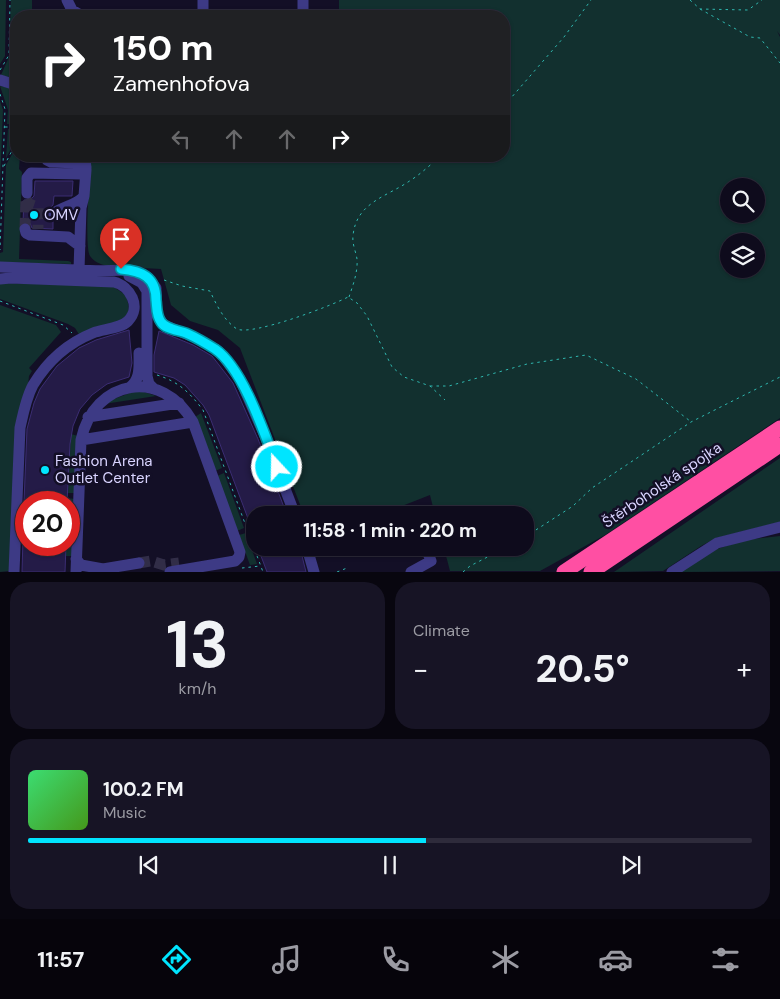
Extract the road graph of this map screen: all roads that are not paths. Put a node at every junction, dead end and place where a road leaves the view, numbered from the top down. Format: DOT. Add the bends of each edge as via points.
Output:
graph roads {
  1 [pos="51,162"];
  2 [pos="86,164"];
  3 [pos="27,193"];
  4 [pos="84,196"];
  5 [pos="53,214"];
  6 [pos="25,229"];
  7 [pos="80,246"];
  8 [pos="0,267"];
  9 [pos="79,270"];
  10 [pos="96,276"];
  11 [pos="0,279"];
  12 [pos="67,280"];
  13 [pos="129,388"];
  14 [pos="153,388"];
  15 [pos="180,403"];
  16 [pos="88,417"];
  17 [pos="193,422"];
  18 [pos="780,428"];
  19 [pos="81,440"];
  20 [pos="780,445"];
  21 [pos="780,453"];
  22 [pos="697,500"];
  23 [pos="292,506"];
  24 [pos="780,527"];
  25 [pos="763,532"];
  26 [pos="780,532"];
  27 [pos="240,554"];
  28 [pos="309,556"];
  29 [pos="429,556"];
  30 [pos="76,559"];
  31 [pos="139,563"];
  32 [pos="179,563"];
  33 [pos="14,572"];
  34 [pos="76,572"];
  35 [pos="170,572"];
  36 [pos="314,572"];
  37 [pos="410,572"];
  38 [pos="564,572"];
  39 [pos="591,572"];
  40 [pos="672,572"];
  1 -- 2 [label="street"];
  2 -- 3 [label="street" via="81,174 31,173 27,178"];
  2 -- 4 [label="street"];
  4 -- 5 [label="street"];
  4 -- 7 [label="street"];
  6 -- 7 [label="street" via="28,234 40,232 68,237"];
  7 -- 9 [label="street"];
  8 -- 9 [label="street"];
  9 -- 10 [label="street"];
  9 -- 12 [label="street" via="76,276"];
  10 -- 12 [label="street"];
  10 -- 13 [label="street" via="127,282 135,286 142,296 138,373 136,382"];
  10 -- 14 [label="street" via="127,275 145,287 148,298 146,376"];
  10 -- 23 [label="street" via="121,269 133,270 148,278 154,284 156,310 161,322 217,350 240,379"];
  10 -- 33 [label="street" via="121,284 129,291 133,301 132,314 122,324 100,330 69,345 49,363 33,385 20,428"];
  11 -- 12 [label="street"];
  13 -- 14 [label="street"];
  13 -- 16 [label="street" via="109,396"];
  14 -- 15 [label="street"];
  15 -- 16 [label="street"];
  15 -- 17 [label="street"];
  16 -- 19 [label="street"];
  17 -- 19 [label="street"];
  17 -- 27 [label="street"];
  18 -- 38 [label="highway, Štěrboholská spojka"];
  19 -- 30 [label="street"];
  20 -- 22 [label="highway"];
  21 -- 22 [label="highway"];
  22 -- 39 [label="highway"];
  24 -- 25 [label="street"];
  25 -- 26 [label="street"];
  25 -- 40 [label="street" via="717,544"];
  27 -- 32 [label="street" via="234,559 212,557"];
  27 -- 35 [label="street" via="234,561"];
  28 -- 36 [label="street"];
  29 -- 37 [label="street" via="431,561"];
  30 -- 31 [label="street" via="81,565 99,569"];
  30 -- 34 [label="street"];
}
